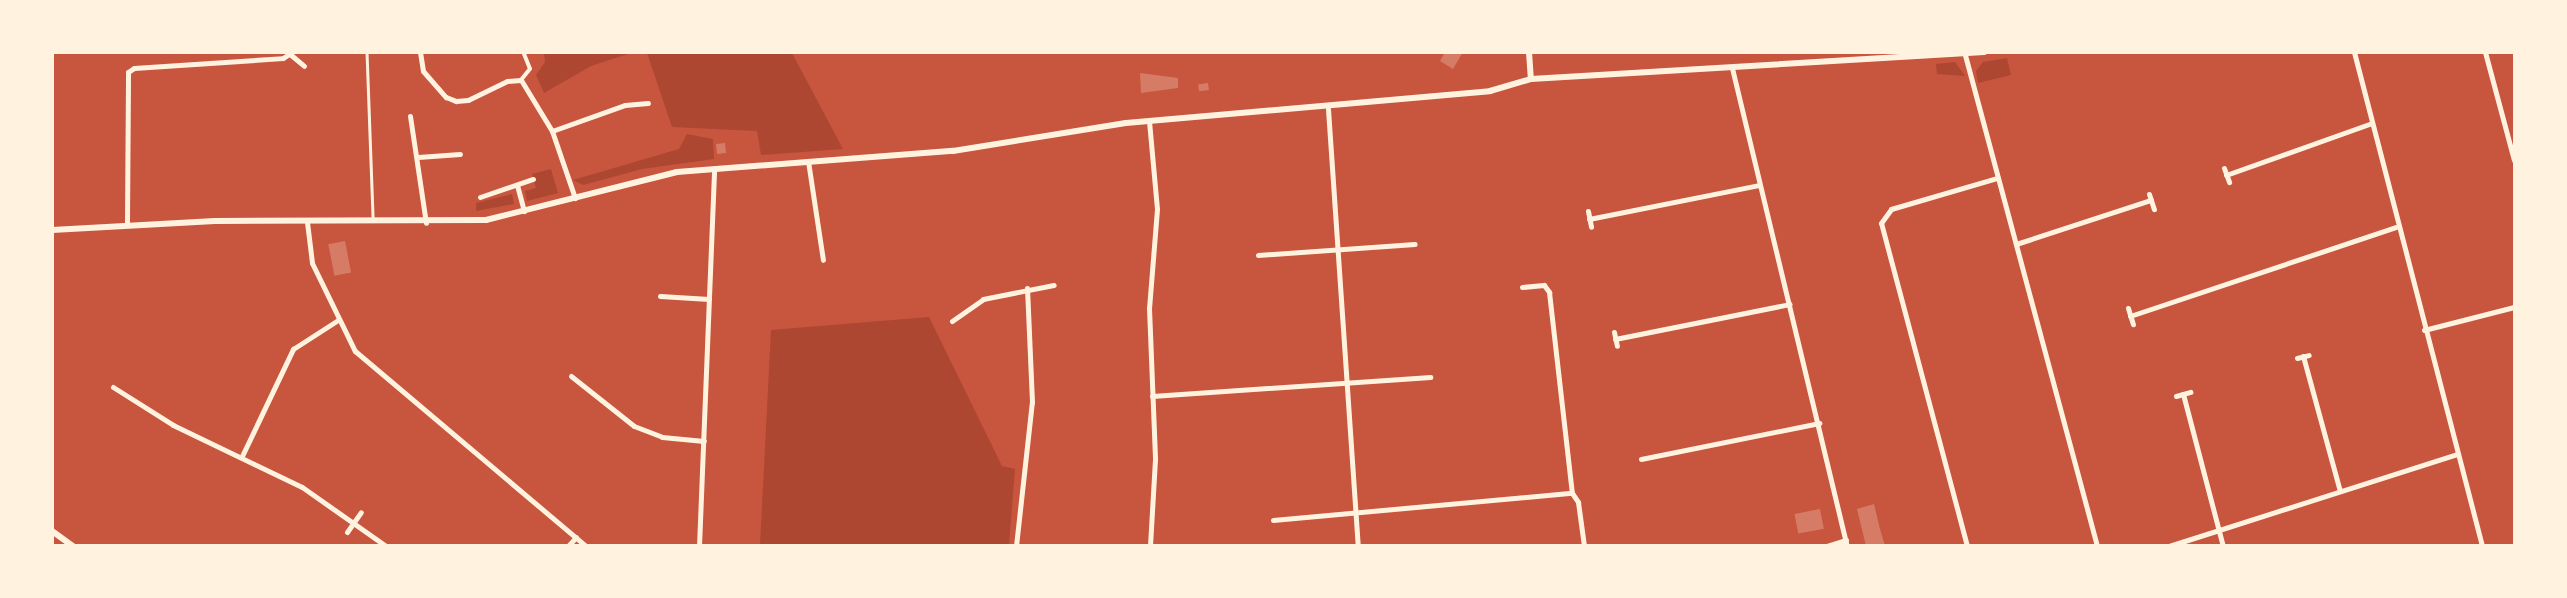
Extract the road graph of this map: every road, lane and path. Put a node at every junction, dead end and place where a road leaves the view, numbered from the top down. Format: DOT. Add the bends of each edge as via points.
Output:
graph roads {
  1 [pos="367,52"];
  2 [pos="420,52"];
  3 [pos="523,52"];
  4 [pos="1529,52"];
  5 [pos="1984,52"];
  6 [pos="2354,52"];
  7 [pos="2485,52"];
  8 [pos="291,54"];
  9 [pos="1965,55"];
  10 [pos="304,66"];
  11 [pos="1732,68"];
  12 [pos="1531,79"];
  13 [pos="521,80"];
  14 [pos="648,103"];
  15 [pos="1328,109"];
  16 [pos="410,116"];
  17 [pos="1149,121"];
  18 [pos="2372,123"];
  19 [pos="552,131"];
  20 [pos="460,154"];
  21 [pos="418,158"];
  22 [pos="2515,160"];
  23 [pos="808,161"];
  24 [pos="714,168"];
  25 [pos="1997,178"];
  26 [pos="533,179"];
  27 [pos="2229,183"];
  28 [pos="517,185"];
  29 [pos="1759,185"];
  30 [pos="480,197"];
  31 [pos="575,198"];
  32 [pos="2154,209"];
  33 [pos="524,211"];
  34 [pos="1588,211"];
  35 [pos="1589,219"];
  36 [pos="307,222"];
  37 [pos="127,223"];
  38 [pos="373,223"];
  39 [pos="426,223"];
  40 [pos="2396,226"];
  41 [pos="1591,227"];
  42 [pos="52,230"];
  43 [pos="1415,244"];
  44 [pos="2016,244"];
  45 [pos="1338,249"];
  46 [pos="1258,255"];
  47 [pos="823,260"];
  48 [pos="1054,285"];
  49 [pos="1522,287"];
  50 [pos="1027,288"];
  51 [pos="660,296"];
  52 [pos="709,299"];
  53 [pos="1790,304"];
  54 [pos="2515,307"];
  55 [pos="2128,308"];
  56 [pos="2130,316"];
  57 [pos="338,320"];
  58 [pos="952,321"];
  59 [pos="2133,324"];
  60 [pos="2424,330"];
  61 [pos="1617,346"];
  62 [pos="2303,356"];
  63 [pos="571,376"];
  64 [pos="1430,377"];
  65 [pos="1348,384"];
  66 [pos="113,387"];
  67 [pos="2190,392"];
  68 [pos="2183,394"];
  69 [pos="1152,396"];
  70 [pos="2176,396"];
  71 [pos="1819,423"];
  72 [pos="704,440"];
  73 [pos="2458,454"];
  74 [pos="242,456"];
  75 [pos="1641,459"];
  76 [pos="2340,491"];
  77 [pos="1572,493"];
  78 [pos="361,512"];
  79 [pos="1356,513"];
  80 [pos="1273,520"];
  81 [pos="354,523"];
  82 [pos="2219,529"];
  83 [pos="52,531"];
  84 [pos="348,532"];
  85 [pos="576,537"];
  86 [pos="1847,543"];
  87 [pos="73,545"];
  88 [pos="386,545"];
  89 [pos="568,545"];
  90 [pos="586,545"];
  91 [pos="699,545"];
  92 [pos="1016,545"];
  93 [pos="1150,545"];
  94 [pos="1358,545"];
  95 [pos="1584,545"];
  96 [pos="1827,545"];
  97 [pos="1967,545"];
  98 [pos="2097,545"];
  99 [pos="2169,545"];
  100 [pos="2223,545"];
  101 [pos="2482,545"];
  1 -- 38 [label="lane"];
  2 -- 13 [label="street" via="423,71 446,97 456,101 468,100 506,81"];
  3 -- 13 [label="street" via="530,69"];
  4 -- 12 [label="street"];
  5 -- 9 [label="street"];
  6 -- 18 [label="street"];
  7 -- 22 [label="street"];
  8 -- 10 [label="street"];
  8 -- 37 [label="street" via="128,72"];
  9 -- 11 [label="street"];
  9 -- 25 [label="street"];
  11 -- 12 [label="street"];
  11 -- 29 [label="street"];
  12 -- 15 [label="street" via="1490,91"];
  13 -- 19 [label="street"];
  14 -- 19 [label="street" via="625,105"];
  15 -- 17 [label="street"];
  15 -- 45 [label="street"];
  16 -- 21 [label="street"];
  17 -- 23 [label="street" via="953,151"];
  17 -- 69 [label="street" via="1157,209 1149,308"];
  18 -- 27 [label="street" via="2225,171"];
  18 -- 40 [label="street"];
  19 -- 31 [label="street"];
  20 -- 21 [label="street"];
  21 -- 39 [label="street"];
  23 -- 24 [label="street"];
  23 -- 47 [label="street"];
  24 -- 31 [label="street" via="677,172"];
  24 -- 52 [label="street"];
  25 -- 44 [label="street"];
  25 -- 97 [label="street" via="1891,209 1881,223"];
  26 -- 28 [label="street"];
  28 -- 30 [label="street"];
  28 -- 33 [label="street"];
  29 -- 35 [label="street"];
  29 -- 53 [label="street"];
  31 -- 33 [label="street"];
  32 -- 44 [label="street" via="2150,197"];
  33 -- 39 [label="street" via="485,220"];
  34 -- 35 [label="street"];
  35 -- 41 [label="street"];
  36 -- 37 [label="street"];
  36 -- 38 [label="street"];
  36 -- 57 [label="street" via="312,263"];
  37 -- 42 [label="street"];
  38 -- 39 [label="street"];
  40 -- 56 [label="street"];
  40 -- 60 [label="street"];
  43 -- 45 [label="street"];
  44 -- 98 [label="street"];
  45 -- 46 [label="street"];
  45 -- 65 [label="street"];
  48 -- 50 [label="street"];
  49 -- 77 [label="street" via="1544,285 1549,292"];
  50 -- 58 [label="street" via="984,299"];
  50 -- 92 [label="street" via="1032,402"];
  51 -- 52 [label="street"];
  52 -- 72 [label="street"];
  53 -- 61 [label="street" via="1614,335"];
  53 -- 71 [label="street"];
  54 -- 60 [label="street"];
  55 -- 56 [label="street"];
  56 -- 59 [label="street"];
  57 -- 74 [label="street" via="293,349"];
  57 -- 85 [label="street" via="361,356"];
  60 -- 73 [label="street"];
  62 -- 76 [label="street"];
  63 -- 72 [label="street" via="634,426 662,437"];
  64 -- 65 [label="street"];
  65 -- 69 [label="street"];
  65 -- 79 [label="street"];
  66 -- 74 [label="street" via="173,425"];
  67 -- 68 [label="street"];
  68 -- 70 [label="street"];
  68 -- 82 [label="street"];
  69 -- 93 [label="street"];
  71 -- 75 [label="street"];
  71 -- 86 [label="street"];
  72 -- 91 [label="street"];
  73 -- 76 [label="street"];
  73 -- 101 [label="street"];
  74 -- 81 [label="street" via="302,487"];
  76 -- 82 [label="street"];
  77 -- 79 [label="street"];
  77 -- 95 [label="street" via="1578,502"];
  78 -- 81 [label="street"];
  79 -- 80 [label="street"];
  79 -- 94 [label="street"];
  81 -- 84 [label="street"];
  81 -- 88 [label="street"];
  82 -- 99 [label="street"];
  82 -- 100 [label="street"];
  83 -- 87 [label="street"];
  85 -- 89 [label="street"];
  85 -- 90 [label="street"];
  86 -- 96 [label="street"];
}
